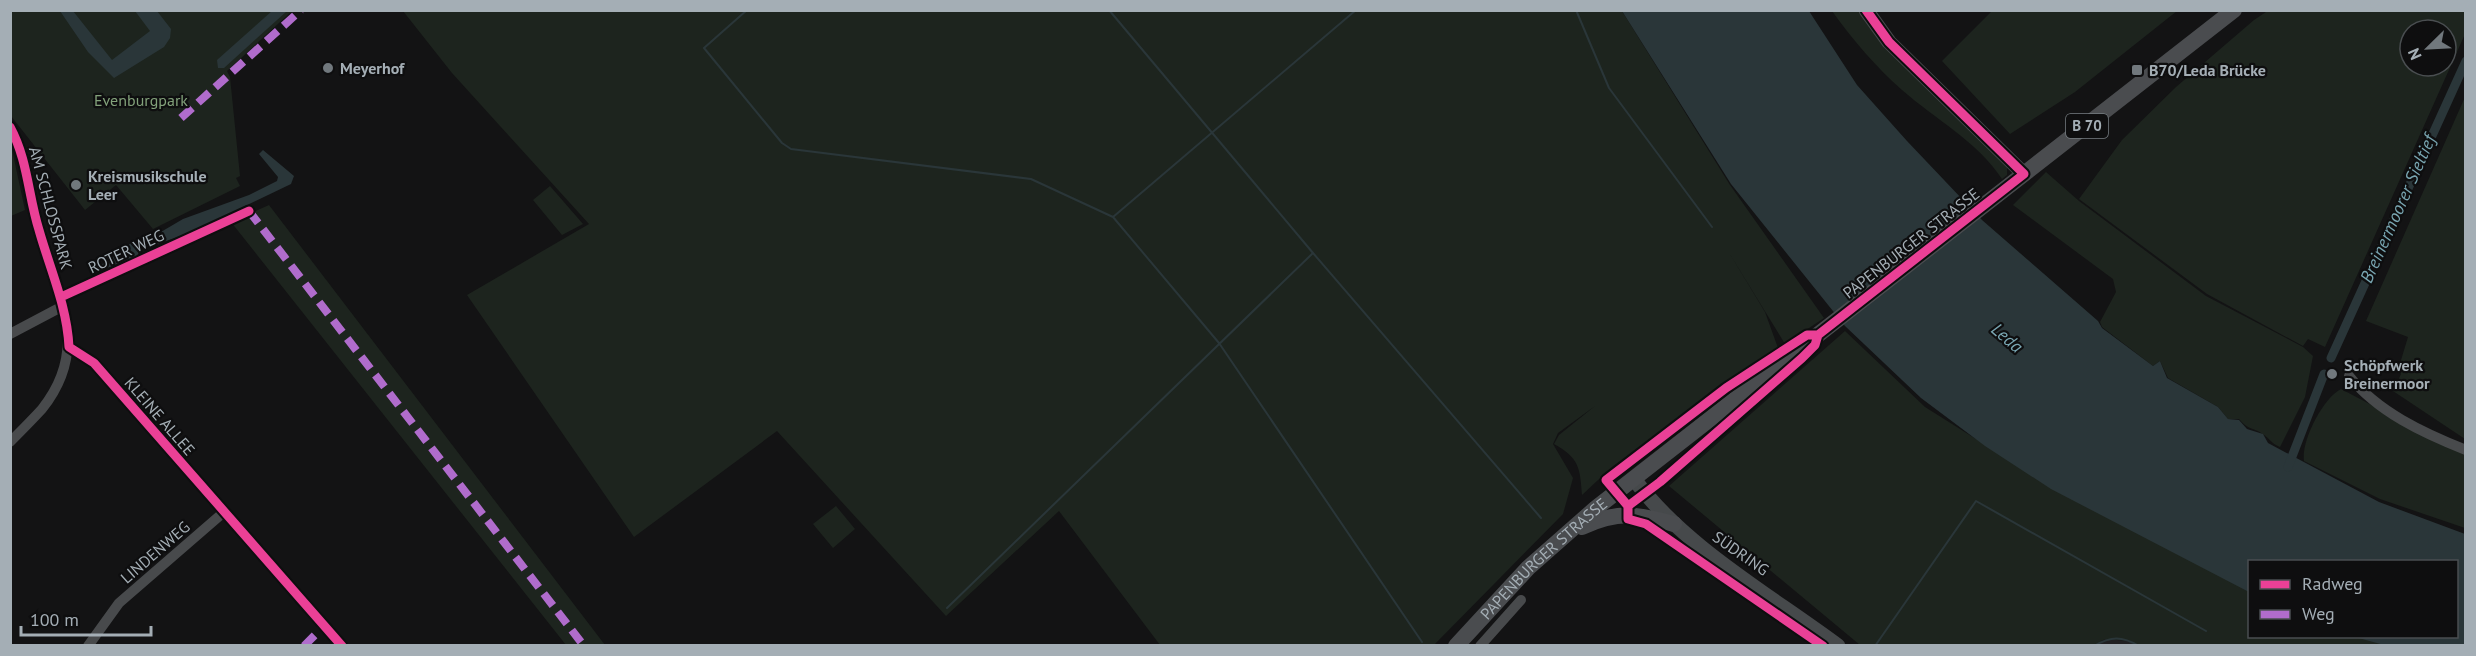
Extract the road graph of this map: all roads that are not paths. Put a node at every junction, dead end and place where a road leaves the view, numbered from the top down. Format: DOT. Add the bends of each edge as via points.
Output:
graph roads {
  1 [pos="1866,10"];
  2 [pos="2234,10"];
  3 [pos="10,127"];
  4 [pos="2024,174"];
  5 [pos="249,211"];
  6 [pos="62,302"];
  7 [pos="10,334"];
  8 [pos="69,347"];
  9 [pos="2349,376"];
  10 [pos="10,442"];
  11 [pos="2466,450"];
  12 [pos="1634,479"];
  13 [pos="224,512"];
  14 [pos="1674,524"];
  15 [pos="1568,533"];
  16 [pos="1521,600"];
  17 [pos="88,645"];
  18 [pos="1456,645"];
  19 [pos="1480,645"];
  20 [pos="1838,645"];
  1 -- 4 [label="main road" via="1888,42"];
  2 -- 4 [label="main road, PAPENBURGER STRASSE / B 70"];
  3 -- 6 [label="street, AM SCHLOSSPARK" via="25,159 38,229"];
  4 -- 12 [label="main road, PAPENBURGER STRASSE / B 70"];
  5 -- 6 [label="street, ROTER WEG"];
  6 -- 7 [label="street, ROTER WEG"];
  6 -- 8 [label="street"];
  8 -- 10 [label="street" via="51,396"];
  8 -- 13 [label="street, KLEINE ALLEE" via="94,363"];
  9 -- 11 [label="street" via="2362,393 2394,416"];
  12 -- 14 [label="main road, SÜDRING"];
  12 -- 15 [label="main road, PAPENBURGER STRASSE / B 70"];
  13 -- 17 [label="street, LINDENWEG" via="119,603"];
  14 -- 15 [label="main road" via="1621,514"];
  14 -- 20 [label="main road, SÜDRING"];
  15 -- 18 [label="main road, PAPENBURGER STRASSE / B 70" via="1528,568"];
  16 -- 19 [label="street"];
}
